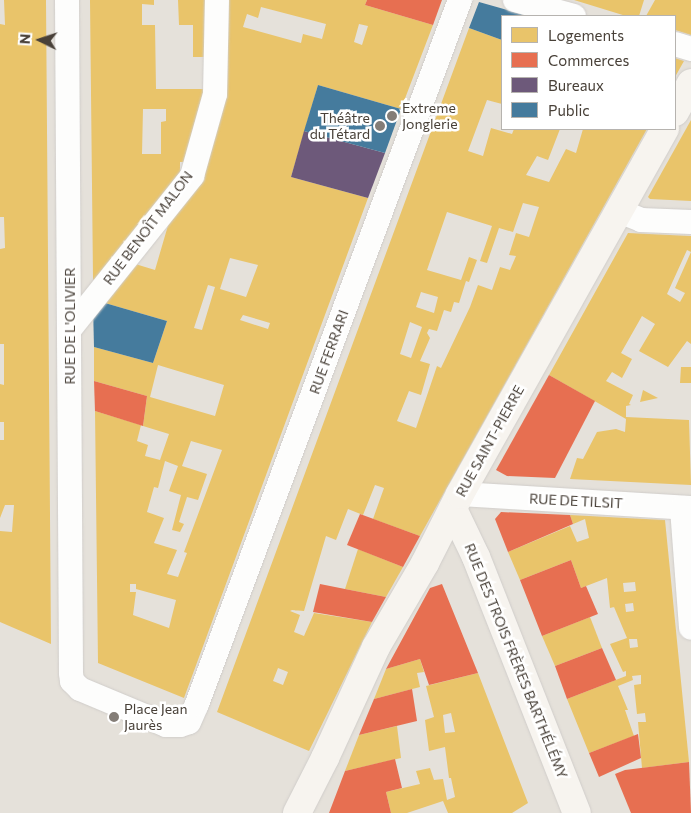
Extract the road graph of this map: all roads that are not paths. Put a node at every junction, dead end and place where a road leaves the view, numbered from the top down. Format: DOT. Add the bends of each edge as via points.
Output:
graph roads {
  1 [pos="67,0"];
  2 [pos="217,0"];
  3 [pos="460,0"];
  4 [pos="515,0"];
  5 [pos="570,15"];
  6 [pos="676,44"];
  7 [pos="691,49"];
  8 [pos="691,83"];
  9 [pos="676,110"];
  10 [pos="664,130"];
  11 [pos="619,210"];
  12 [pos="691,222"];
  13 [pos="70,329"];
  14 [pos="457,502"];
  15 [pos="687,508"];
  16 [pos="691,628"];
  17 [pos="71,652"];
  18 [pos="297,813"];
  19 [pos="576,813"];
  1 -- 13 [label="street, RUE DE L'OLIVIER"];
  2 -- 13 [label="street, RUE BENOÎT MALON" via="215,94 192,176"];
  3 -- 17 [label="street, RUE FERRARI" via="190,722 166,725 80,689 72,681"];
  4 -- 5 [label="street"];
  6 -- 7 [label="street"];
  8 -- 9 [label="street"];
  10 -- 11 [label="street, RUE SAINT-PIERRE"];
  11 -- 12 [label="street" via="640,220"];
  11 -- 14 [label="street, RUE SAINT-PIERRE"];
  13 -- 17 [label="street, RUE DE L'OLIVIER"];
  14 -- 15 [label="street, RUE DE TILSIT"];
  14 -- 18 [label="street, RUE SAINT-PIERRE" via="376,647"];
  14 -- 19 [label="street, RUE DES TROIS FRÈRES BARTHÉLÉMY"];
  15 -- 16 [label="street"];
}
